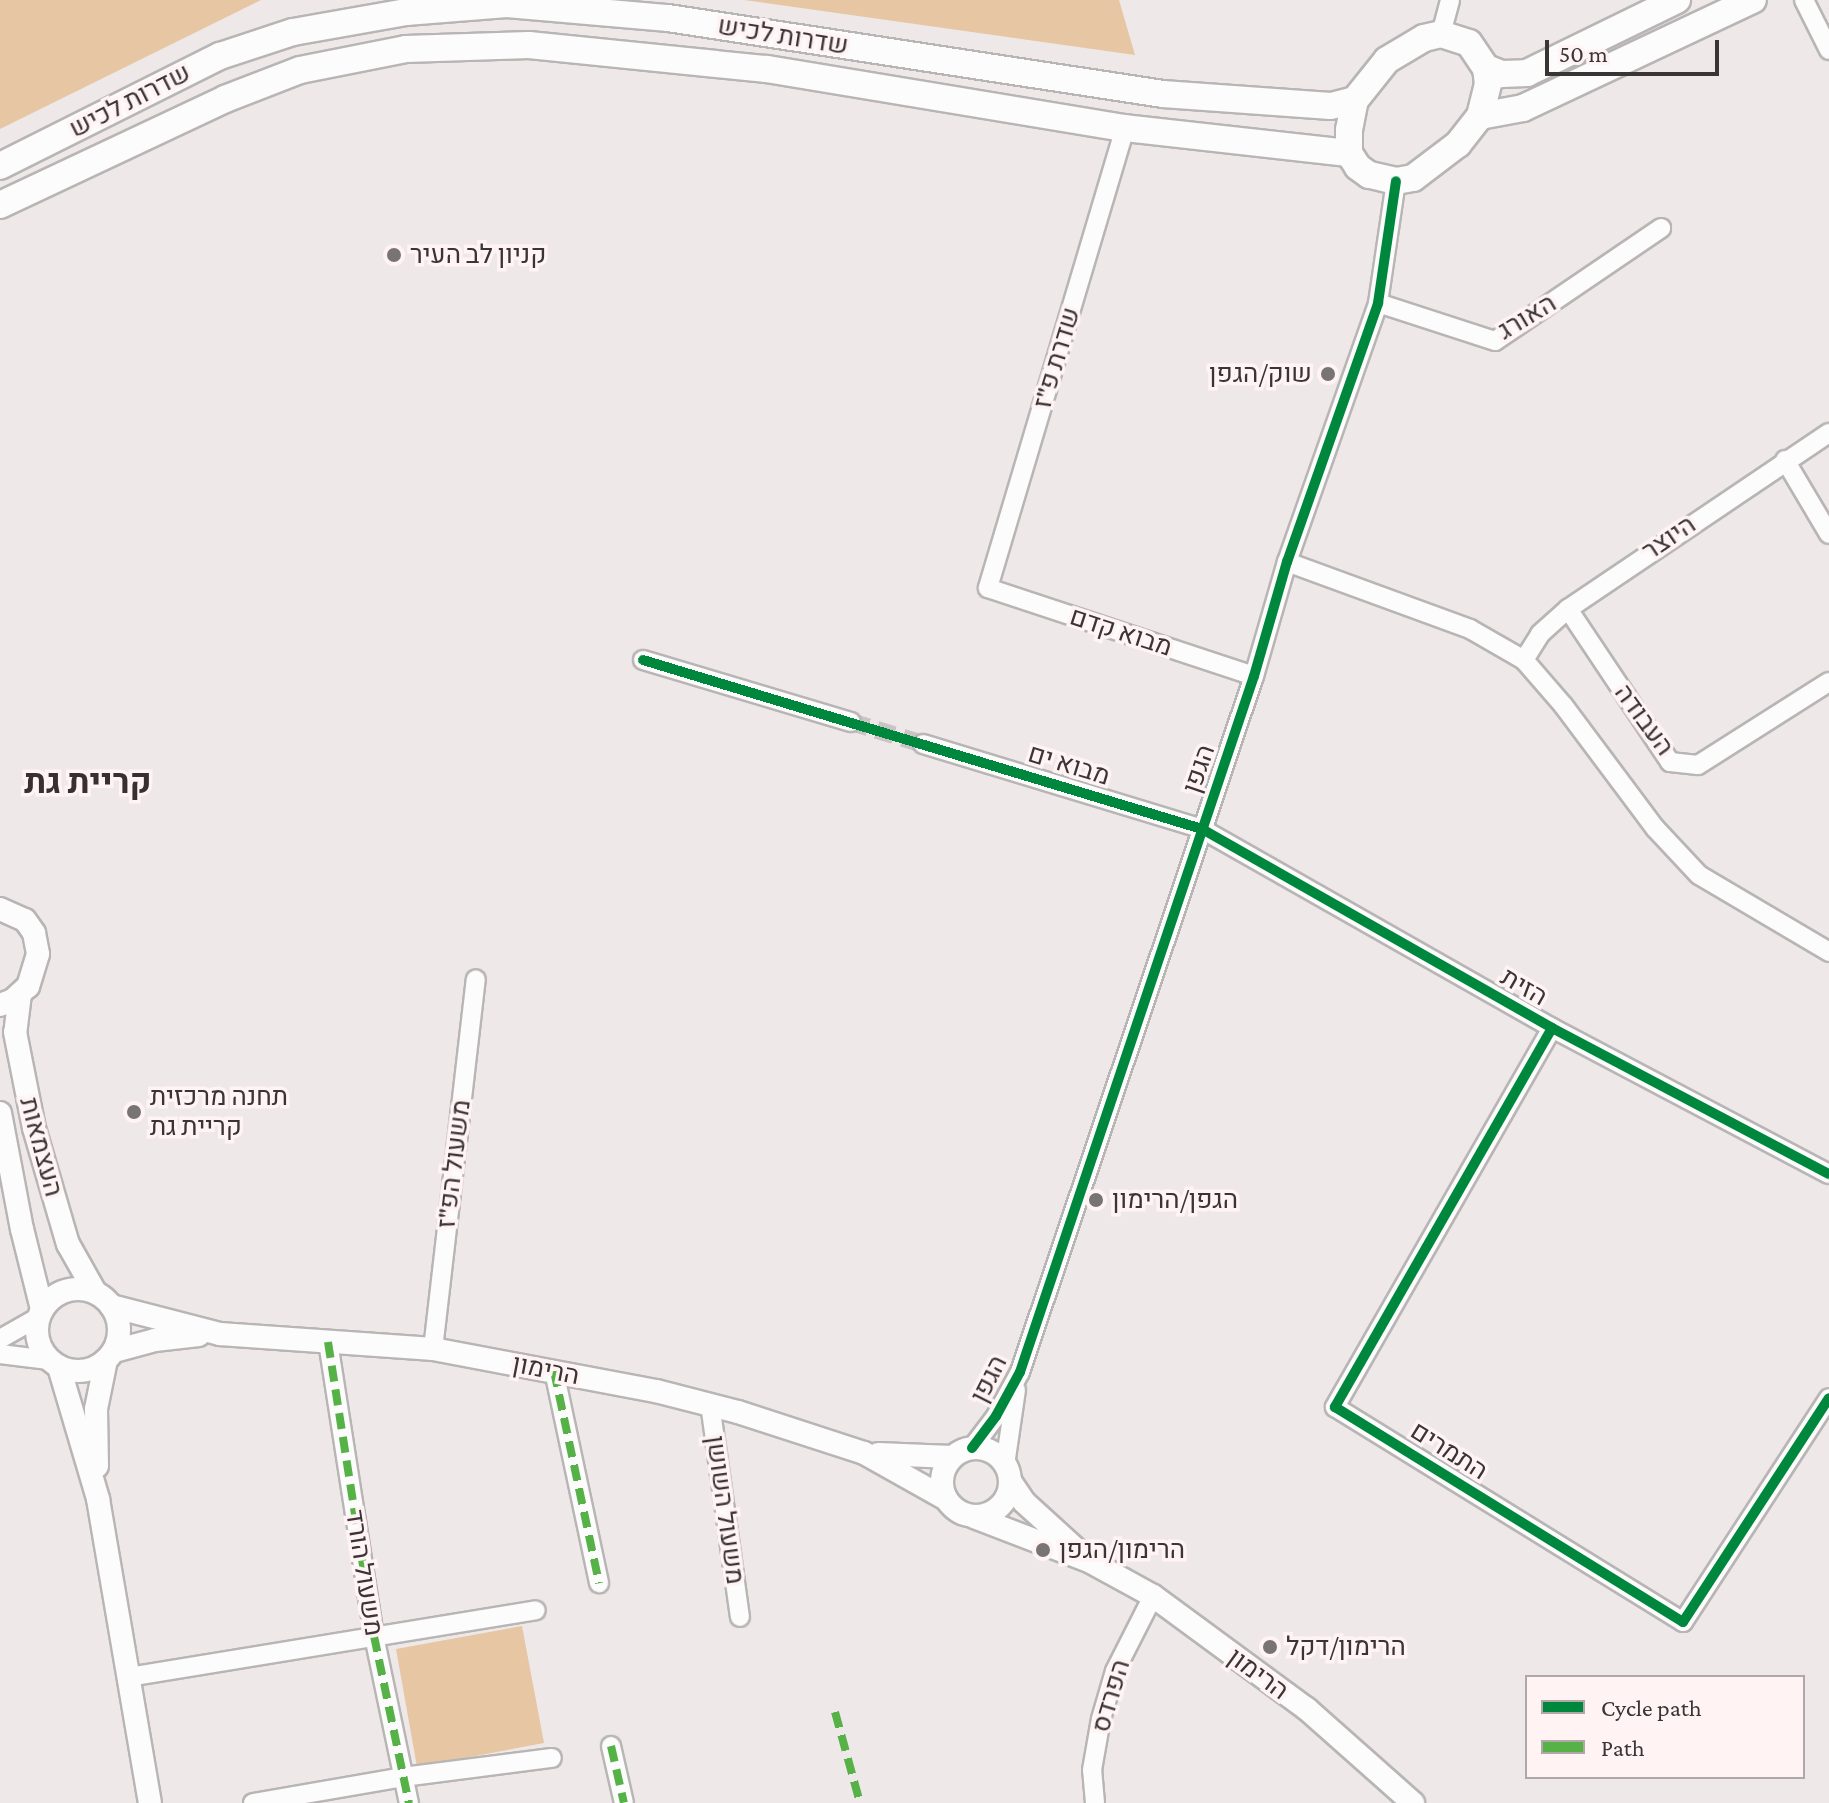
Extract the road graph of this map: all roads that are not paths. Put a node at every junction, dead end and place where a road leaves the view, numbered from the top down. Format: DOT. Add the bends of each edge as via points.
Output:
graph roads {
  1 [pos="1450,0"];
  2 [pos="1677,0"];
  3 [pos="1753,0"];
  4 [pos="1804,0"];
  5 [pos="1441,34"];
  6 [pos="1829,50"];
  7 [pos="1486,68"];
  8 [pos="1355,100"];
  9 [pos="1480,116"];
  10 [pos="1125,128"];
  11 [pos="1349,153"];
  12 [pos="0,166"];
  13 [pos="1396,181"];
  14 [pos="0,205"];
  15 [pos="1661,228"];
  16 [pos="1378,303"];
  17 [pos="1829,433"];
  18 [pos="1785,460"];
  19 [pos="1829,534"];
  20 [pos="1287,562"];
  21 [pos="988,588"];
  22 [pos="1568,609"];
  23 [pos="643,660"];
  24 [pos="1524,660"];
  25 [pos="1254,676"];
  26 [pos="1829,682"];
  27 [pos="851,722"];
  28 [pos="923,744"];
  29 [pos="1202,829"];
  30 [pos="0,908"];
  31 [pos="1829,952"];
  32 [pos="476,979"];
  33 [pos="20,994"];
  34 [pos="0,1005"];
  35 [pos="1552,1028"];
  36 [pos="0,1113"];
  37 [pos="1829,1174"];
  38 [pos="103,1299"];
  39 [pos="40,1314"];
  40 [pos="220,1334"];
  41 [pos="0,1339"];
  42 [pos="328,1342"];
  43 [pos="433,1349"];
  44 [pos="0,1354"];
  45 [pos="110,1356"];
  46 [pos="54,1364"];
  47 [pos="554,1371"];
  48 [pos="1020,1372"];
  49 [pos="1829,1398"];
  50 [pos="710,1404"];
  51 [pos="962,1452"];
  52 [pos="864,1453"];
  53 [pos="1008,1473"];
  54 [pos="98,1499"];
  55 [pos="946,1499"];
  56 [pos="974,1517"];
  57 [pos="1091,1562"];
  58 [pos="599,1583"];
  59 [pos="1153,1596"];
  60 [pos="536,1610"];
  61 [pos="740,1617"];
  62 [pos="374,1636"];
  63 [pos="129,1677"];
  64 [pos="611,1746"];
  65 [pos="552,1758"];
  66 [pos="403,1777"];
  67 [pos="150,1803"];
  68 [pos="253,1803"];
  69 [pos="409,1803"];
  70 [pos="624,1803"];
  71 [pos="1095,1803"];
  72 [pos="1413,1803"];
  1 -- 5 [label="street"];
  2 -- 7 [label="main road" via="1527,73 1502,74"];
  3 -- 9 [label="main road" via="1523,108"];
  4 -- 6 [label="street"];
  5 -- 7 [label="main road" via="1469,43"];
  5 -- 8 [label="main road" via="1387,60"];
  7 -- 9 [label="main road"];
  8 -- 11 [label="main road"];
  8 -- 12 [label="main road, שדרות לכיש" via="1331,106 1163,94 668,18 507,4 406,12 293,32 220,56"];
  9 -- 13 [label="main road" via="1443,157 1413,178"];
  10 -- 11 [label="main road, שדרות לכיש"];
  10 -- 14 [label="main road, שדרות לכיש" via="767,69 529,45 406,49 300,70 225,99"];
  10 -- 21 [label="street, שדרת פ\"ז"];
  11 -- 13 [label="main road" via="1369,175"];
  13 -- 16 [label="street, הגפן"];
  15 -- 16 [label="street, האורג" via="1495,341"];
  16 -- 20 [label="street, הגפן"];
  17 -- 18 [label="street, היוצר"];
  18 -- 19 [label="street"];
  18 -- 22 [label="street, היוצר"];
  20 -- 24 [label="street" via="1470,629"];
  20 -- 25 [label="street, הגפן"];
  21 -- 25 [label="street, מבוא קדם"];
  22 -- 24 [label="street, היוצר" via="1540,634"];
  22 -- 26 [label="street, העבודה" via="1670,762 1698,765"];
  23 -- 27 [label="street"];
  24 -- 31 [label="street" via="1655,828 1699,875"];
  25 -- 29 [label="street, הגפן"];
  28 -- 29 [label="street, מבוא ים"];
  29 -- 35 [label="street, הזית"];
  29 -- 48 [label="street, הגפן"];
  30 -- 33 [label="street, העצמאות" via="25,920 37,943 35,971"];
  32 -- 43 [label="street, משעול הפ\"ז"];
  33 -- 34 [label="street"];
  33 -- 38 [label="street, העצמאות" via="15,1032 34,1128 68,1244"];
  35 -- 37 [label="street, הזית"];
  35 -- 49 [label="street, התמרים" via="1335,1407 1683,1622"];
  36 -- 39 [label="street, העצמאות"];
  38 -- 39 [label="street" via="71,1289 49,1300"];
  38 -- 40 [label="street, הרימון"];
  38 -- 45 [label="street" via="119,1328"];
  39 -- 41 [label="street"];
  39 -- 46 [label="street" via="37,1341"];
  40 -- 42 [label="street, הרימון"];
  40 -- 45 [label="street, הרימון" via="155,1340"];
  42 -- 43 [label="street, הרימון"];
  42 -- 62 [label="street, משעול הורד"];
  43 -- 47 [label="street, הרימון"];
  44 -- 46 [label="street"];
  45 -- 46 [label="street" via="83,1371"];
  45 -- 54 [label="street" via="96,1409"];
  46 -- 54 [label="street"];
  47 -- 50 [label="street, הרימון"];
  47 -- 58 [label="street"];
  48 -- 51 [label="street, הגפן" via="996,1416"];
  48 -- 53 [label="street, הגפן"];
  50 -- 52 [label="street, הרימון"];
  50 -- 61 [label="street, משעול השושן"];
  51 -- 52 [label="street, הרימון"];
  51 -- 53 [label="street" via="994,1453"];
  51 -- 55 [label="street" via="942,1477"];
  52 -- 55 [label="street, הרימון"];
  53 -- 56 [label="street" via="1007,1497 991,1513"];
  53 -- 57 [label="street, הרימון" via="1024,1502"];
  54 -- 63 [label="street"];
  55 -- 56 [label="street" via="958,1512"];
  56 -- 57 [label="street, הרימון"];
  57 -- 59 [label="street, הרימון"];
  59 -- 71 [label="street, הפרדס" via="1115,1671 1101,1719 1092,1770"];
  59 -- 72 [label="street, הרימון" via="1307,1709"];
  60 -- 62 [label="street"];
  62 -- 63 [label="street"];
  62 -- 66 [label="street, משעול הורד"];
  63 -- 67 [label="street"];
  64 -- 70 [label="street"];
  65 -- 66 [label="street"];
  66 -- 68 [label="street"];
  66 -- 69 [label="street, משעול הורד"];
}
